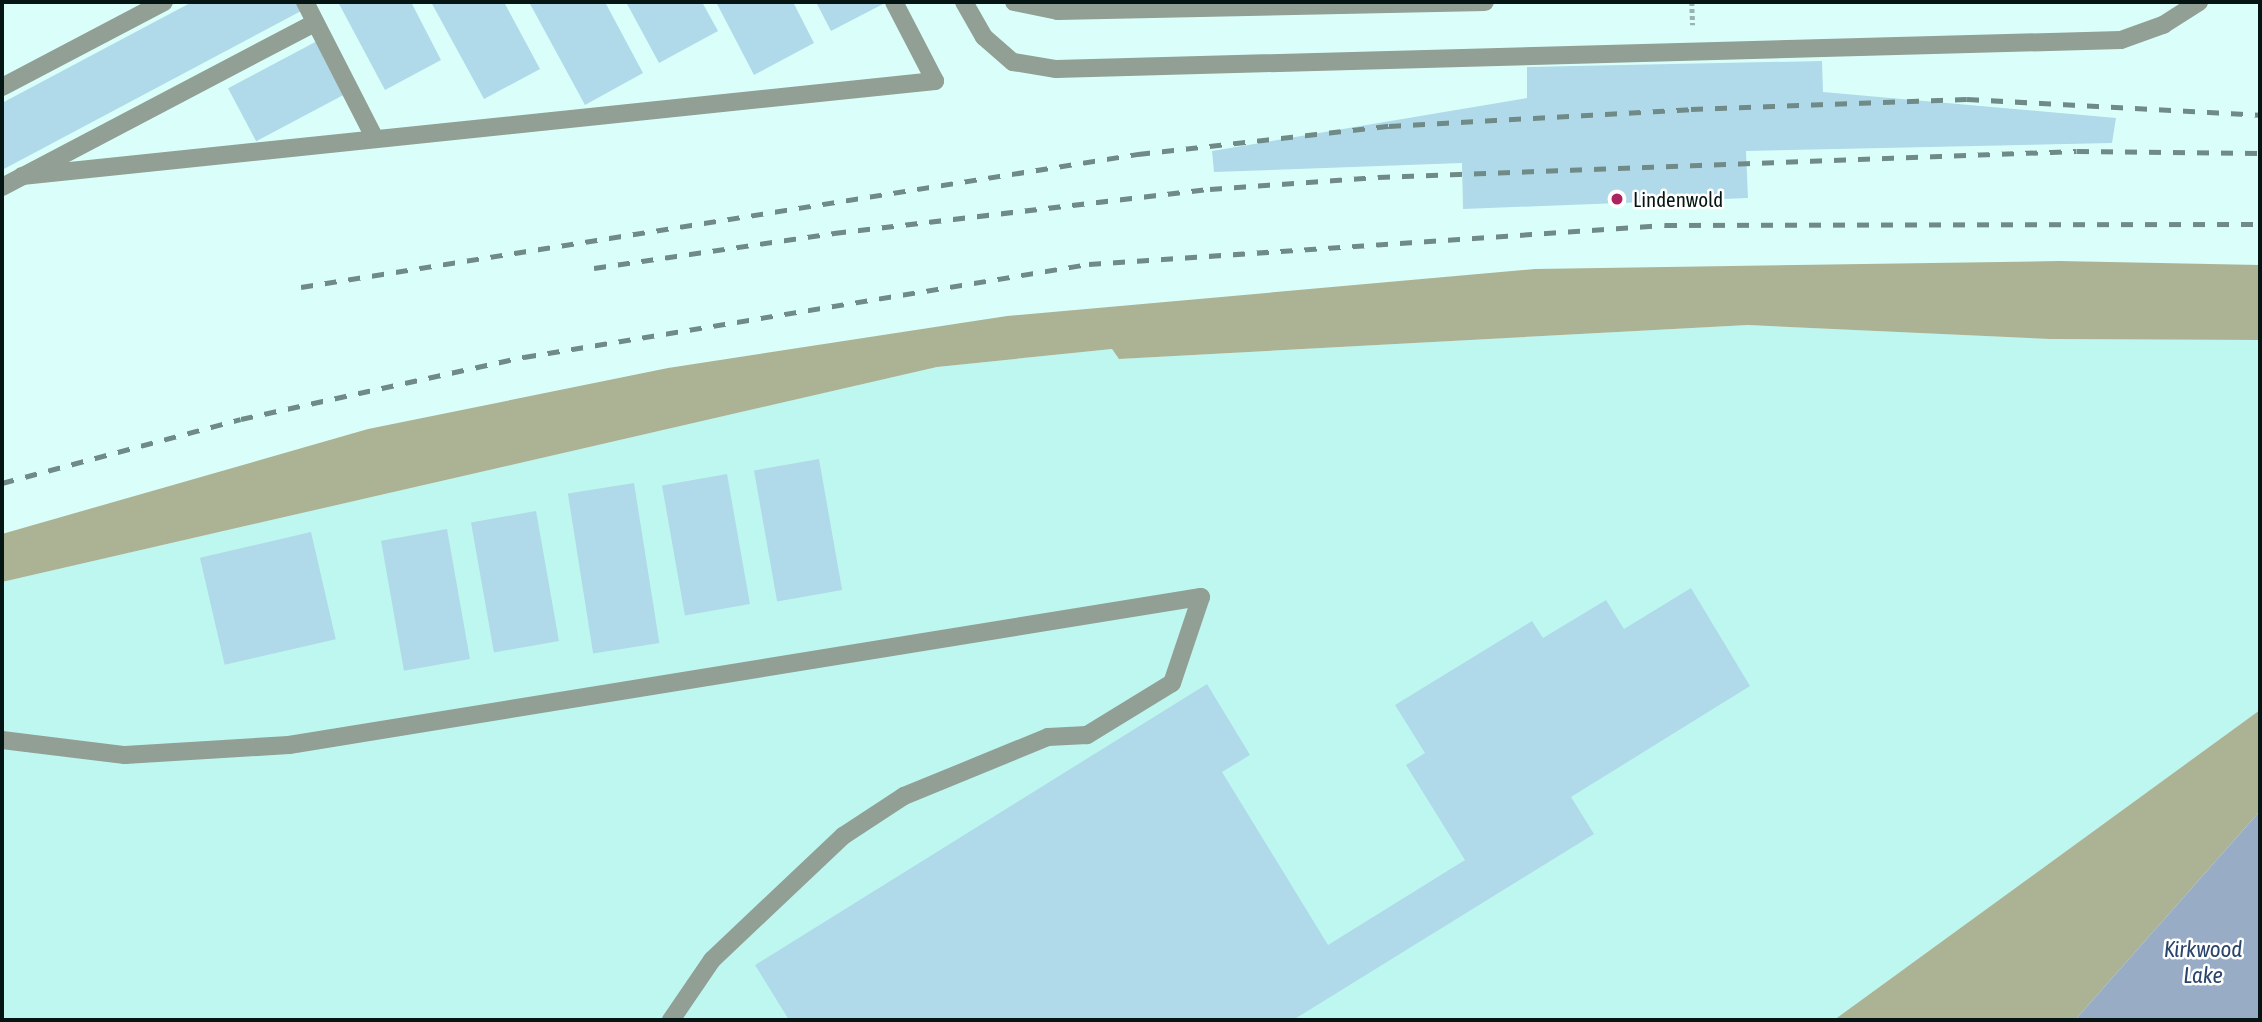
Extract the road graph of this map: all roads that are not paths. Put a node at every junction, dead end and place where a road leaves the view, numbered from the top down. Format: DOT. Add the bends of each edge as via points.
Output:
graph roads {
  1 [pos="164,2"];
  2 [pos="305,2"];
  3 [pos="894,2"];
  4 [pos="964,2"];
  5 [pos="1014,2"];
  6 [pos="1485,2"];
  7 [pos="2199,2"];
  8 [pos="315,23"];
  9 [pos="2,87"];
  10 [pos="375,139"];
  11 [pos="22,176"];
  12 [pos="2,187"];
  13 [pos="2,740"];
  14 [pos="671,1020"];
  1 -- 9 [label="lane"];
  2 -- 8 [label="lane"];
  3 -- 10 [label="lane" via="935,80"];
  4 -- 7 [label="lane" via="984,37 1013,62 1056,69 2120,40 2163,25"];
  5 -- 6 [label="lane" via="1058,11"];
  8 -- 10 [label="lane"];
  8 -- 11 [label="lane"];
  10 -- 11 [label="lane"];
  11 -- 12 [label="lane"];
  13 -- 14 [label="lane" via="125,755 289,745 1201,597 1172,683 1087,735 1048,737 904,796 843,836 712,960"];
}
